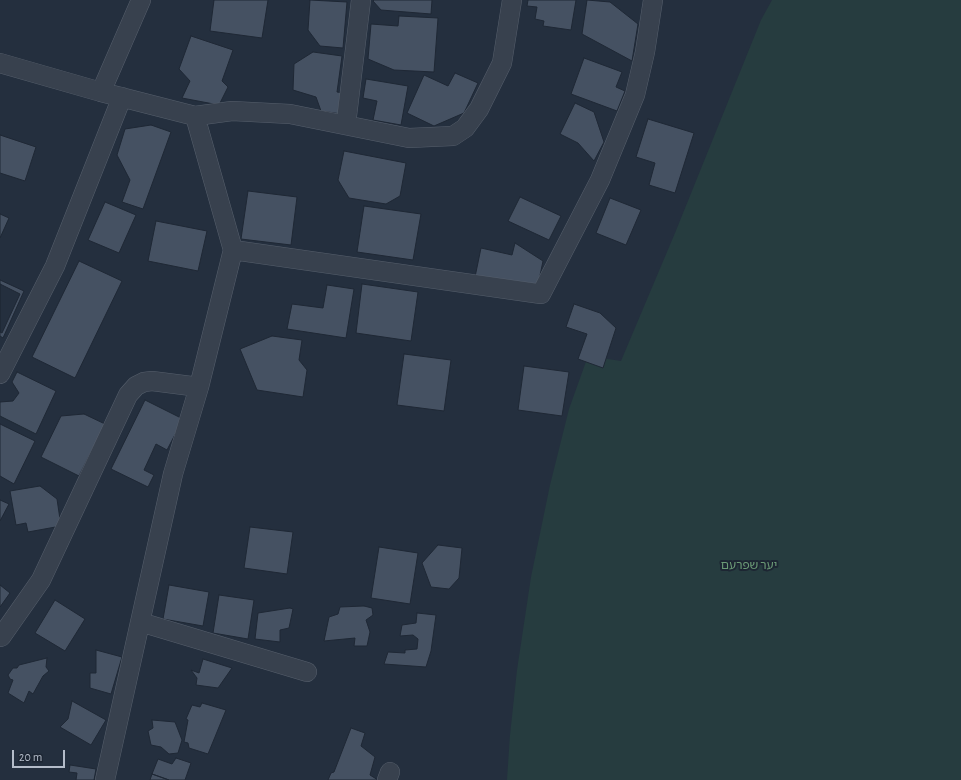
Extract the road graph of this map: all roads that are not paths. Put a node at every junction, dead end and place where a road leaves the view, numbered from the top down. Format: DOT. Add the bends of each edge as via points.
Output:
graph roads {
  1 [pos="141,0"];
  2 [pos="361,0"];
  3 [pos="512,0"];
  4 [pos="653,0"];
  5 [pos="0,63"];
  6 [pos="101,92"];
  7 [pos="122,97"];
  8 [pos="195,116"];
  9 [pos="346,124"];
  10 [pos="233,250"];
  11 [pos="0,374"];
  12 [pos="199,387"];
  13 [pos="140,622"];
  14 [pos="1,637"];
  15 [pos="307,672"];
  16 [pos="106,780"];
  1 -- 6 [label="street"];
  2 -- 9 [label="street"];
  3 -- 9 [label="street" via="502,63 479,109 465,128 453,136 409,138"];
  4 -- 10 [label="street" via="635,95 600,180 541,294"];
  5 -- 6 [label="street"];
  6 -- 7 [label="street"];
  7 -- 8 [label="street"];
  7 -- 11 [label="street" via="55,266"];
  8 -- 9 [label="street" via="232,111 290,114"];
  8 -- 10 [label="street"];
  10 -- 12 [label="street"];
  12 -- 13 [label="street" via="173,474"];
  12 -- 14 [label="street" via="152,381 136,386 128,395 41,580"];
  13 -- 15 [label="street"];
  13 -- 16 [label="street"];
}
